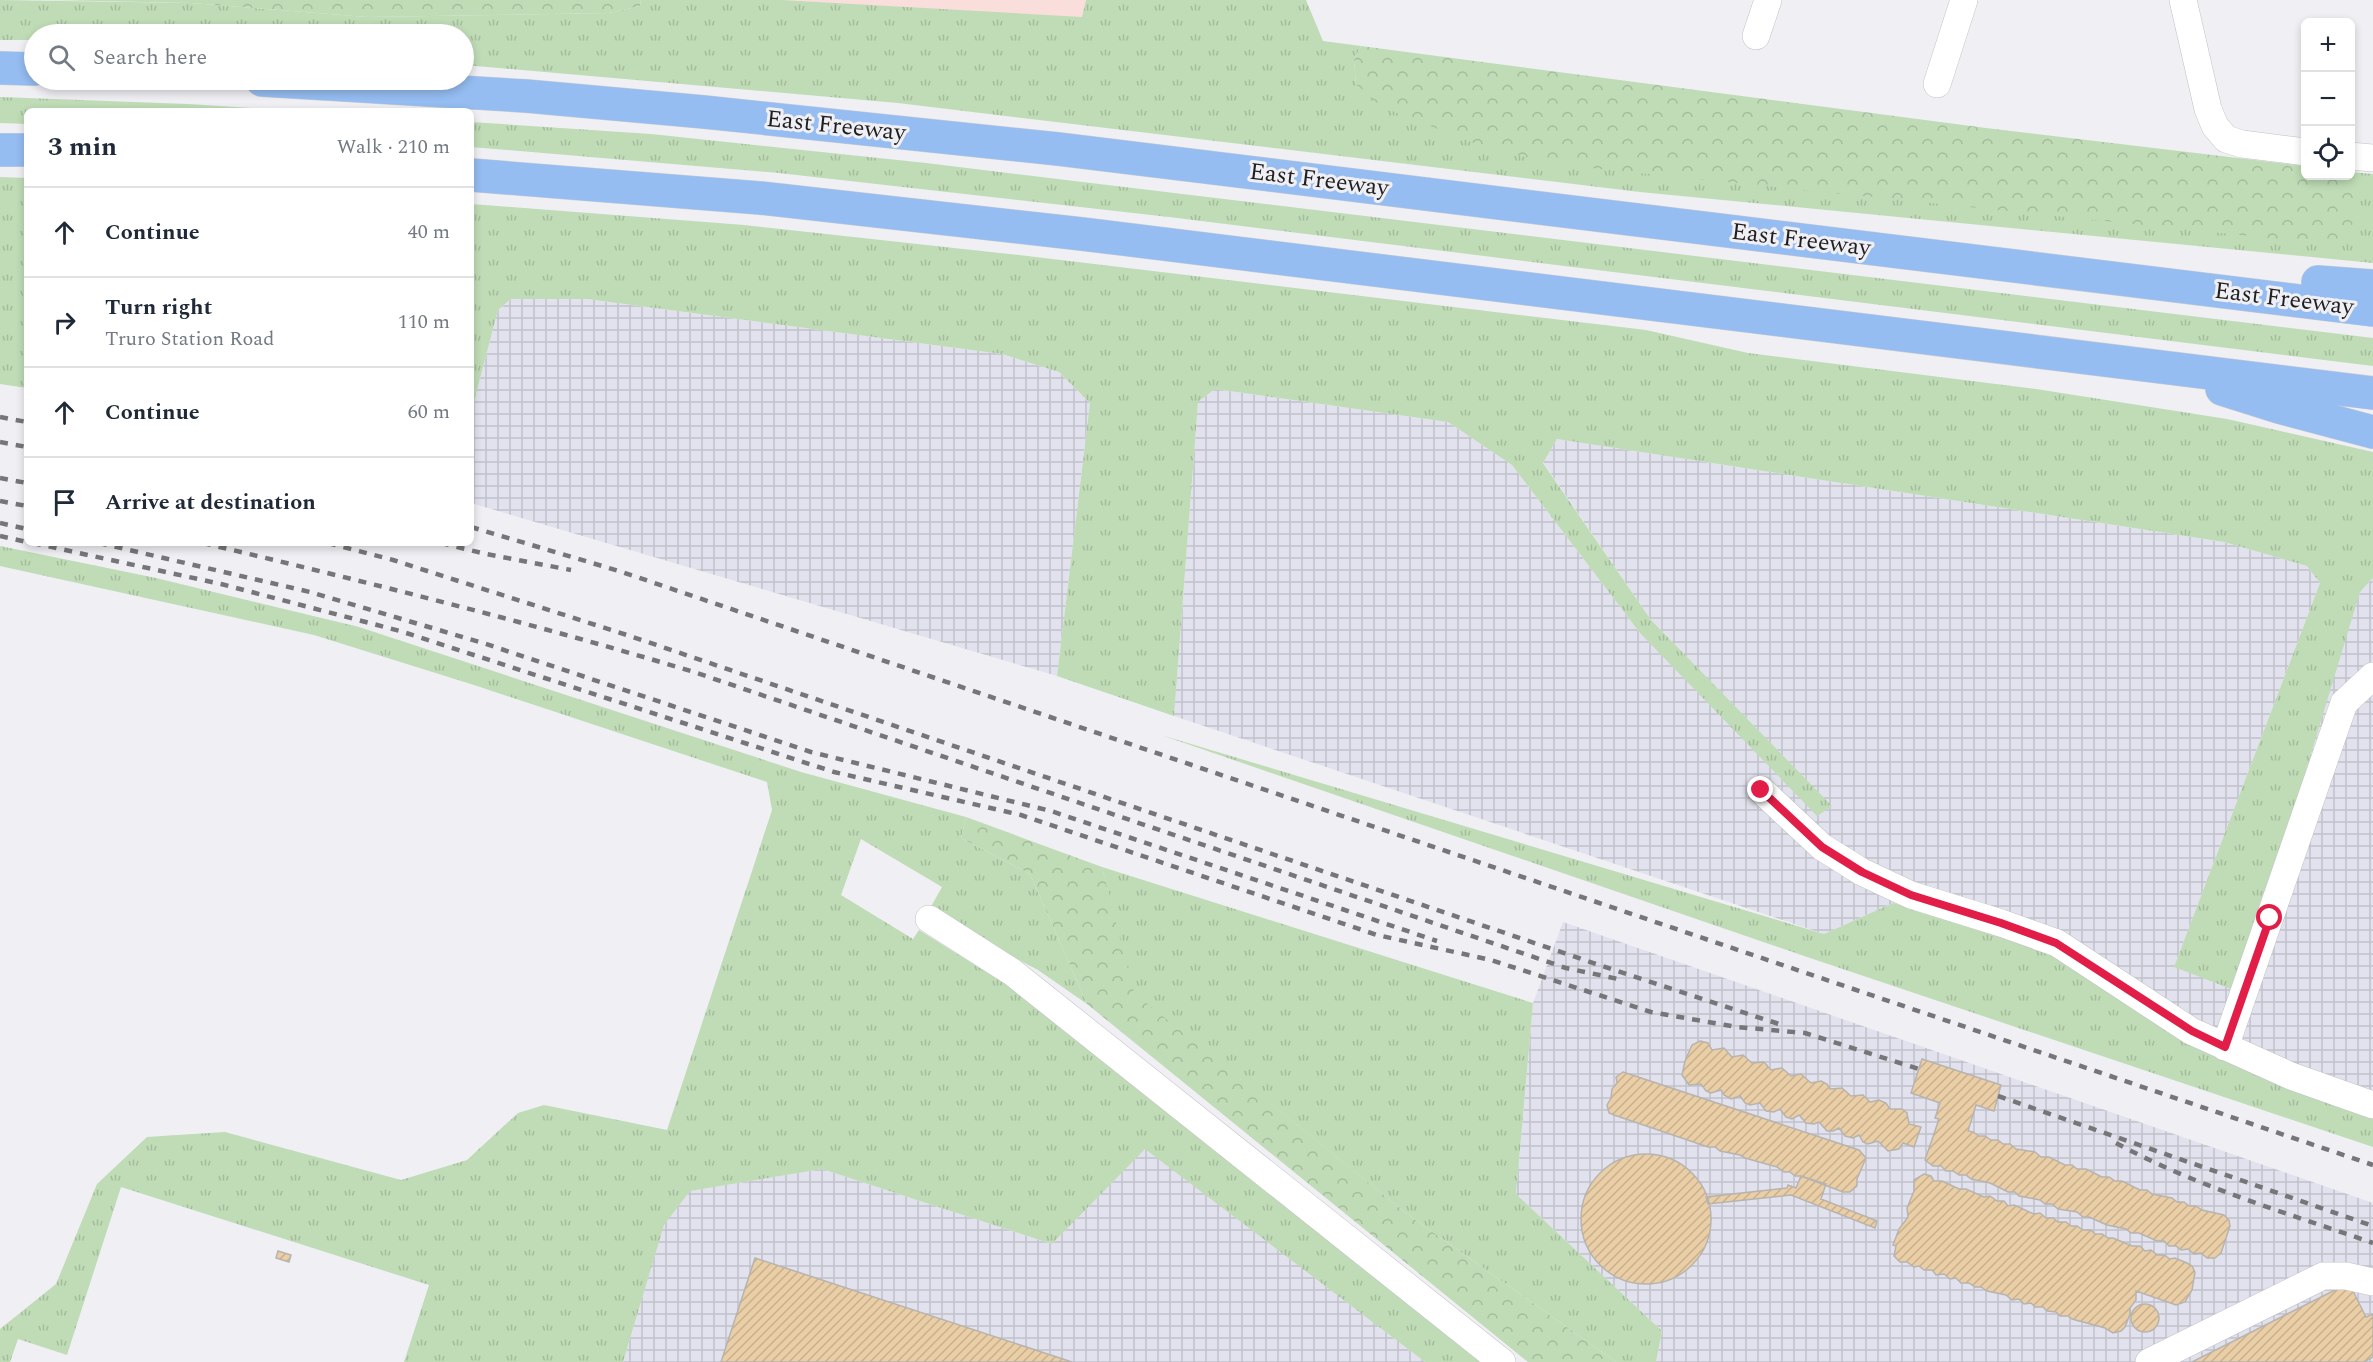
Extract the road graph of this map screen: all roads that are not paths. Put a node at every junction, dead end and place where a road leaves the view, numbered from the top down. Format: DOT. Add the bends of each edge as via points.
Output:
graph roads {
  1 [pos="1768,0"];
  2 [pos="1964,0"];
  3 [pos="2183,0"];
  4 [pos="1756,36"];
  5 [pos="0,68"];
  6 [pos="24,69"];
  7 [pos="1937,84"];
  8 [pos="426,90"];
  9 [pos="0,150"];
  10 [pos="24,150"];
  11 [pos="2301,151"];
  12 [pos="2355,156"];
  13 [pos="2373,158"];
  14 [pos="474,175"];
  15 [pos="1835,244"];
  16 [pos="2373,286"];
  17 [pos="2373,310"];
  18 [pos="2157,368"];
  19 [pos="2373,393"];
  20 [pos="2373,432"];
  21 [pos="2373,676"];
  22 [pos="1761,790"];
  23 [pos="929,919"];
  24 [pos="2225,1047"];
  25 [pos="2373,1105"];
  26 [pos="2373,1282"];
  27 [pos="1502,1362"];
  28 [pos="2148,1362"];
  1 -- 4 [label="street"];
  2 -- 7 [label="street"];
  3 -- 11 [label="street" via="2215,126 2226,139 2242,144"];
  5 -- 6 [label="highway"];
  8 -- 15 [label="highway, East Freeway" via="740,116 1268,173"];
  9 -- 10 [label="highway"];
  12 -- 13 [label="street"];
  14 -- 18 [label="highway" via="760,198 1082,234"];
  15 -- 16 [label="highway"];
  15 -- 17 [label="highway, East Freeway"];
  18 -- 19 [label="highway"];
  18 -- 20 [label="highway"];
  21 -- 24 [label="street" via="2344,703"];
  22 -- 24 [label="street" via="1822,847 1862,872 1911,895 2056,943 2192,1031"];
  23 -- 27 [label="street" via="1012,972"];
  24 -- 25 [label="street"];
  26 -- 28 [label="street" via="2323,1276"];
}
